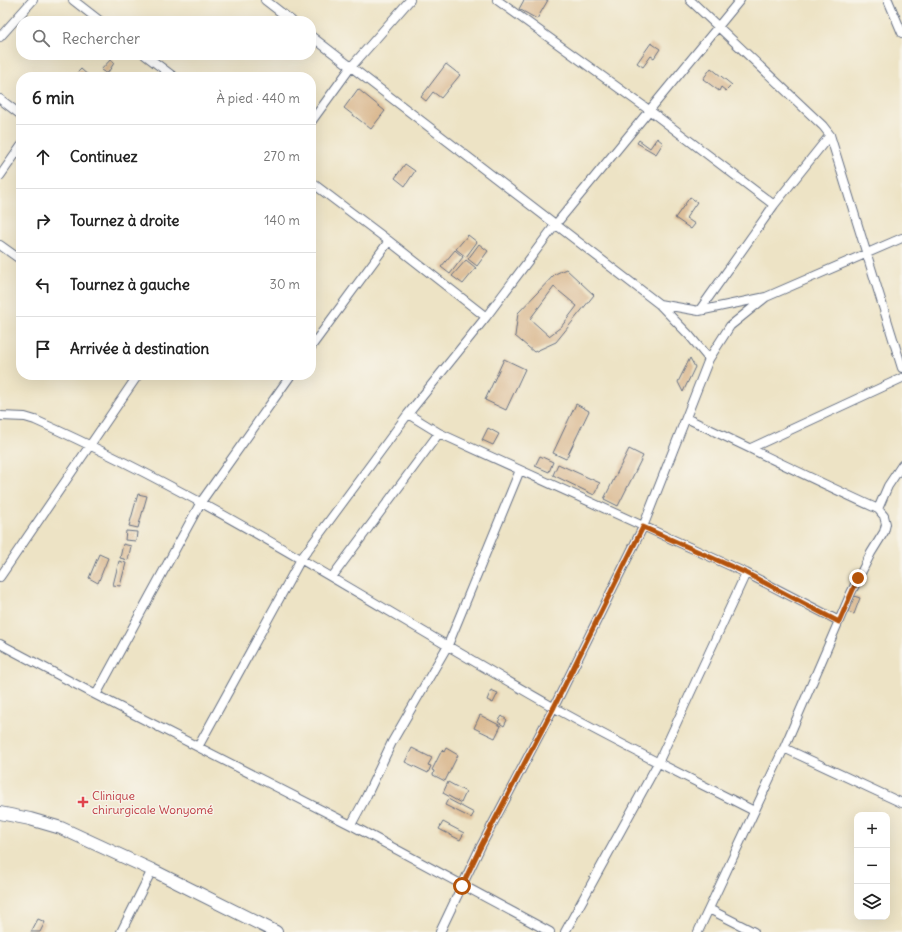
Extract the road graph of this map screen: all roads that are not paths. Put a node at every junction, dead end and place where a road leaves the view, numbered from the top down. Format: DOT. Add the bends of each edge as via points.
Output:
graph roads {
  1 [pos="33,0"];
  2 [pos="73,0"];
  3 [pos="265,0"];
  4 [pos="410,0"];
  5 [pos="497,0"];
  6 [pos="690,0"];
  7 [pos="740,0"];
  8 [pos="888,0"];
  9 [pos="19,16"];
  10 [pos="94,16"];
  11 [pos="286,16"];
  12 [pos="16,19"];
  13 [pos="718,27"];
  14 [pos="902,33"];
  15 [pos="0,37"];
  16 [pos="316,40"];
  17 [pos="152,60"];
  18 [pos="351,67"];
  19 [pos="167,72"];
  20 [pos="0,99"];
  21 [pos="649,110"];
  22 [pos="16,111"];
  23 [pos="316,115"];
  24 [pos="830,135"];
  25 [pos="16,153"];
  26 [pos="0,176"];
  27 [pos="316,186"];
  28 [pos="774,206"];
  29 [pos="556,224"];
  30 [pos="902,238"];
  31 [pos="389,241"];
  32 [pos="0,245"];
  33 [pos="866,253"];
  34 [pos="16,256"];
  35 [pos="766,297"];
  36 [pos="659,304"];
  37 [pos="699,311"];
  38 [pos="486,317"];
  39 [pos="316,341"];
  40 [pos="709,359"];
  41 [pos="902,368"];
  42 [pos="902,378"];
  43 [pos="135,380"];
  44 [pos="287,380"];
  45 [pos="408,414"];
  46 [pos="0,416"];
  47 [pos="686,418"];
  48 [pos="439,433"];
  49 [pos="90,444"];
  50 [pos="751,448"];
  51 [pos="902,465"];
  52 [pos="520,470"];
  53 [pos="201,502"];
  54 [pos="878,509"];
  55 [pos="643,527"];
  56 [pos="301,559"];
  57 [pos="746,573"];
  58 [pos="0,577"];
  59 [pos="332,577"];
  60 [pos="839,622"];
  61 [pos="0,644"];
  62 [pos="448,645"];
  63 [pos="96,695"];
  64 [pos="554,707"];
  65 [pos="198,747"];
  66 [pos="784,748"];
  67 [pos="658,763"];
  68 [pos="902,803"];
  69 [pos="754,811"];
  70 [pos="0,813"];
  71 [pos="351,825"];
  72 [pos="152,870"];
  73 [pos="462,886"];
  74 [pos="709,909"];
  75 [pos="122,932"];
  76 [pos="276,932"];
  77 [pos="440,932"];
  78 [pos="550,932"];
  79 [pos="565,932"];
  80 [pos="698,932"];
  81 [pos="754,932"];
  1 -- 9 [label="street"];
  2 -- 10 [label="street"];
  3 -- 11 [label="street"];
  4 -- 18 [label="street"];
  5 -- 21 [label="street"];
  6 -- 13 [label="street"];
  7 -- 13 [label="street"];
  8 -- 14 [label="street"];
  12 -- 15 [label="street"];
  13 -- 21 [label="street"];
  13 -- 24 [label="street"];
  16 -- 18 [label="street"];
  17 -- 19 [label="street"];
  18 -- 23 [label="street"];
  18 -- 29 [label="street"];
  20 -- 22 [label="street"];
  21 -- 28 [label="street"];
  21 -- 29 [label="street"];
  24 -- 28 [label="street"];
  24 -- 33 [label="street"];
  25 -- 26 [label="street"];
  27 -- 31 [label="street"];
  28 -- 37 [label="street"];
  29 -- 36 [label="street"];
  29 -- 38 [label="street"];
  30 -- 33 [label="street"];
  31 -- 38 [label="street"];
  31 -- 39 [label="street"];
  32 -- 34 [label="street"];
  33 -- 35 [label="street"];
  33 -- 41 [label="street"];
  35 -- 37 [label="street"];
  35 -- 40 [label="street" via="730,326"];
  36 -- 37 [label="street"];
  36 -- 40 [label="street"];
  38 -- 45 [label="street"];
  40 -- 47 [label="street"];
  42 -- 50 [label="street"];
  43 -- 49 [label="street"];
  44 -- 53 [label="street"];
  45 -- 48 [label="street"];
  45 -- 56 [label="street"];
  46 -- 49 [label="street" via="25,417"];
  47 -- 50 [label="street"];
  47 -- 55 [label="street"];
  48 -- 52 [label="street"];
  48 -- 59 [label="street"];
  49 -- 53 [label="street"];
  49 -- 58 [label="street"];
  50 -- 54 [label="street"];
  51 -- 54 [label="street" via="888,486"];
  52 -- 55 [label="street"];
  52 -- 62 [label="street"];
  53 -- 56 [label="street"];
  53 -- 63 [label="street"];
  54 -- 60 [label="street" via="884,516 884,532 858,578"];
  55 -- 57 [label="street"];
  55 -- 64 [label="street"];
  56 -- 59 [label="street"];
  56 -- 65 [label="street"];
  57 -- 60 [label="street"];
  57 -- 67 [label="street"];
  59 -- 62 [label="street"];
  60 -- 66 [label="street"];
  61 -- 63 [label="street"];
  62 -- 64 [label="street"];
  62 -- 71 [label="street" via="392,742"];
  63 -- 65 [label="street"];
  64 -- 67 [label="street"];
  64 -- 73 [label="street"];
  65 -- 71 [label="street"];
  66 -- 68 [label="street"];
  66 -- 69 [label="street"];
  67 -- 69 [label="street"];
  67 -- 79 [label="street"];
  69 -- 74 [label="street"];
  70 -- 72 [label="street" via="61,828"];
  71 -- 73 [label="street"];
  72 -- 75 [label="street"];
  72 -- 76 [label="street"];
  73 -- 77 [label="street"];
  73 -- 78 [label="street"];
  74 -- 80 [label="street"];
  74 -- 81 [label="street"];
}
